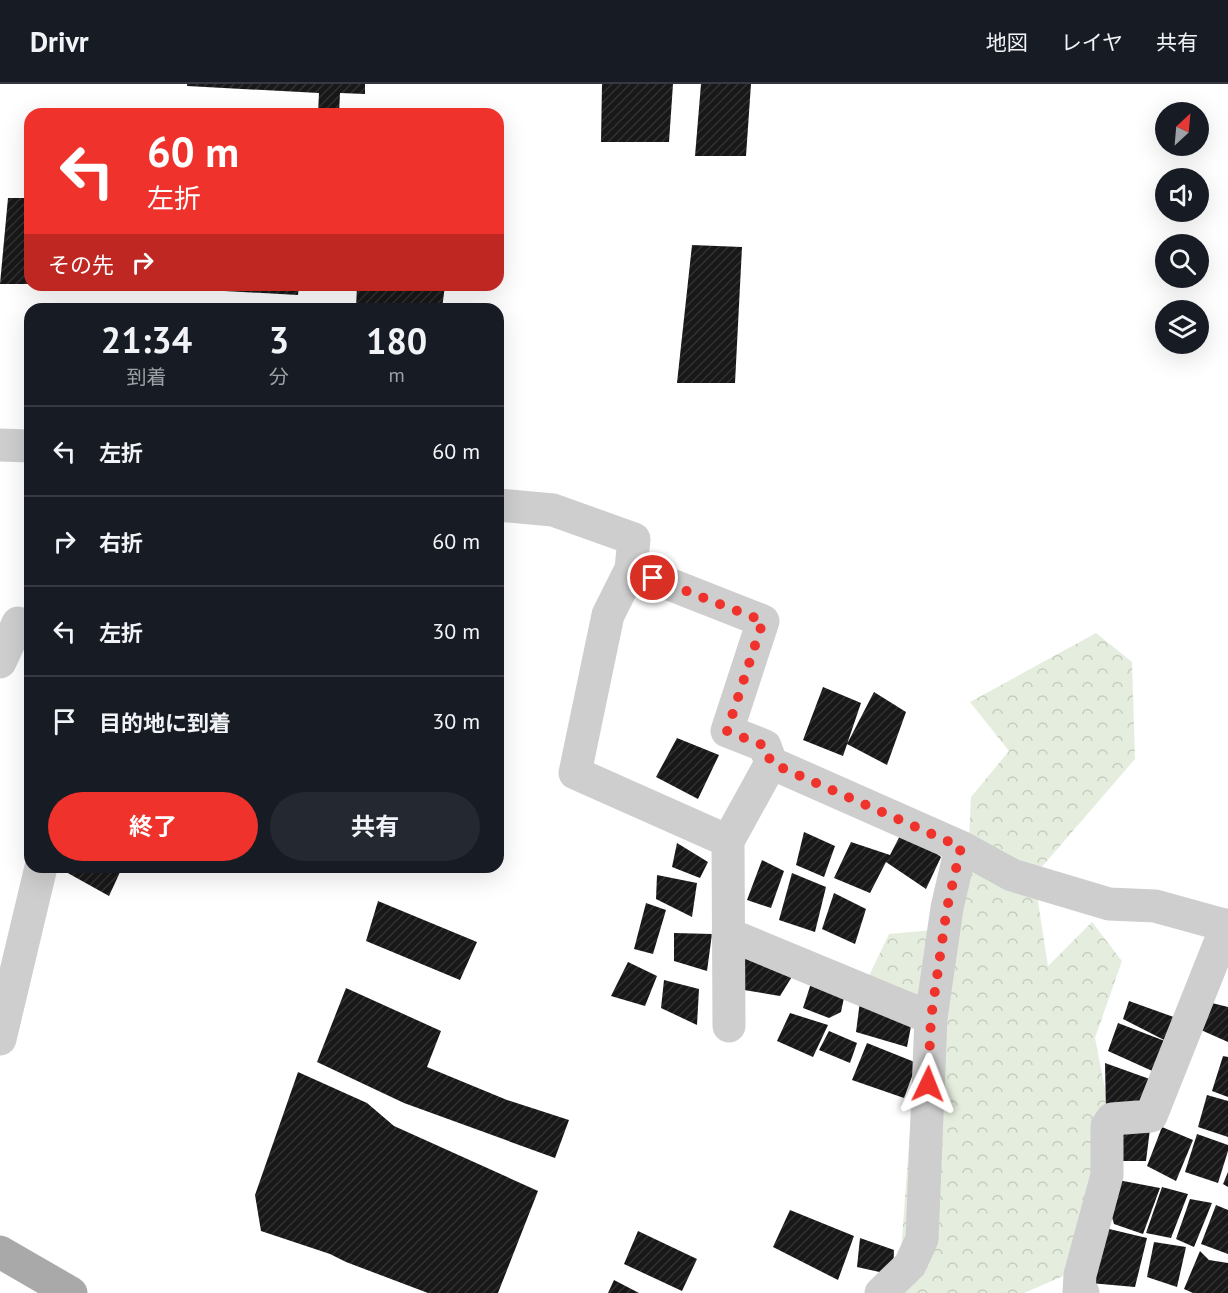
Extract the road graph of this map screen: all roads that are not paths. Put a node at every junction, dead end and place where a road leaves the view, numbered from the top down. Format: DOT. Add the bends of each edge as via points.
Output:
graph roads {
  1 [pos="0,445"];
  2 [pos="24,446"];
  3 [pos="504,506"];
  4 [pos="631,569"];
  5 [pos="24,626"];
  6 [pos="0,662"];
  7 [pos="771,763"];
  8 [pos="728,841"];
  9 [pos="961,847"];
  10 [pos="40,873"];
  11 [pos="1228,926"];
  12 [pos="728,934"];
  13 [pos="931,1018"];
  14 [pos="729,1026"];
  15 [pos="0,1040"];
  16 [pos="0,1252"];
  17 [pos="52,1289"];
  18 [pos="881,1293"];
  19 [pos="1083,1293"];
  1 -- 2 [label="street"];
  3 -- 4 [label="street" via="553,510 634,539"];
  4 -- 7 [label="street" via="763,621 727,731 765,746"];
  4 -- 8 [label="street" via="608,615 575,773"];
  5 -- 6 [label="street" via="18,623"];
  7 -- 8 [label="street"];
  7 -- 9 [label="street"];
  8 -- 12 [label="street"];
  9 -- 11 [label="street" via="1012,875 1098,901 1155,906"];
  9 -- 13 [label="street" via="947,908"];
  10 -- 15 [label="street"];
  11 -- 19 [label="street" via="1151,1116 1112,1119 1107,1126 1107,1175 1080,1275 1079,1292"];
  12 -- 13 [label="street"];
  12 -- 14 [label="street"];
  13 -- 18 [label="street" via="922,1239 910,1265"];
  16 -- 17 [label="main road"];
}
